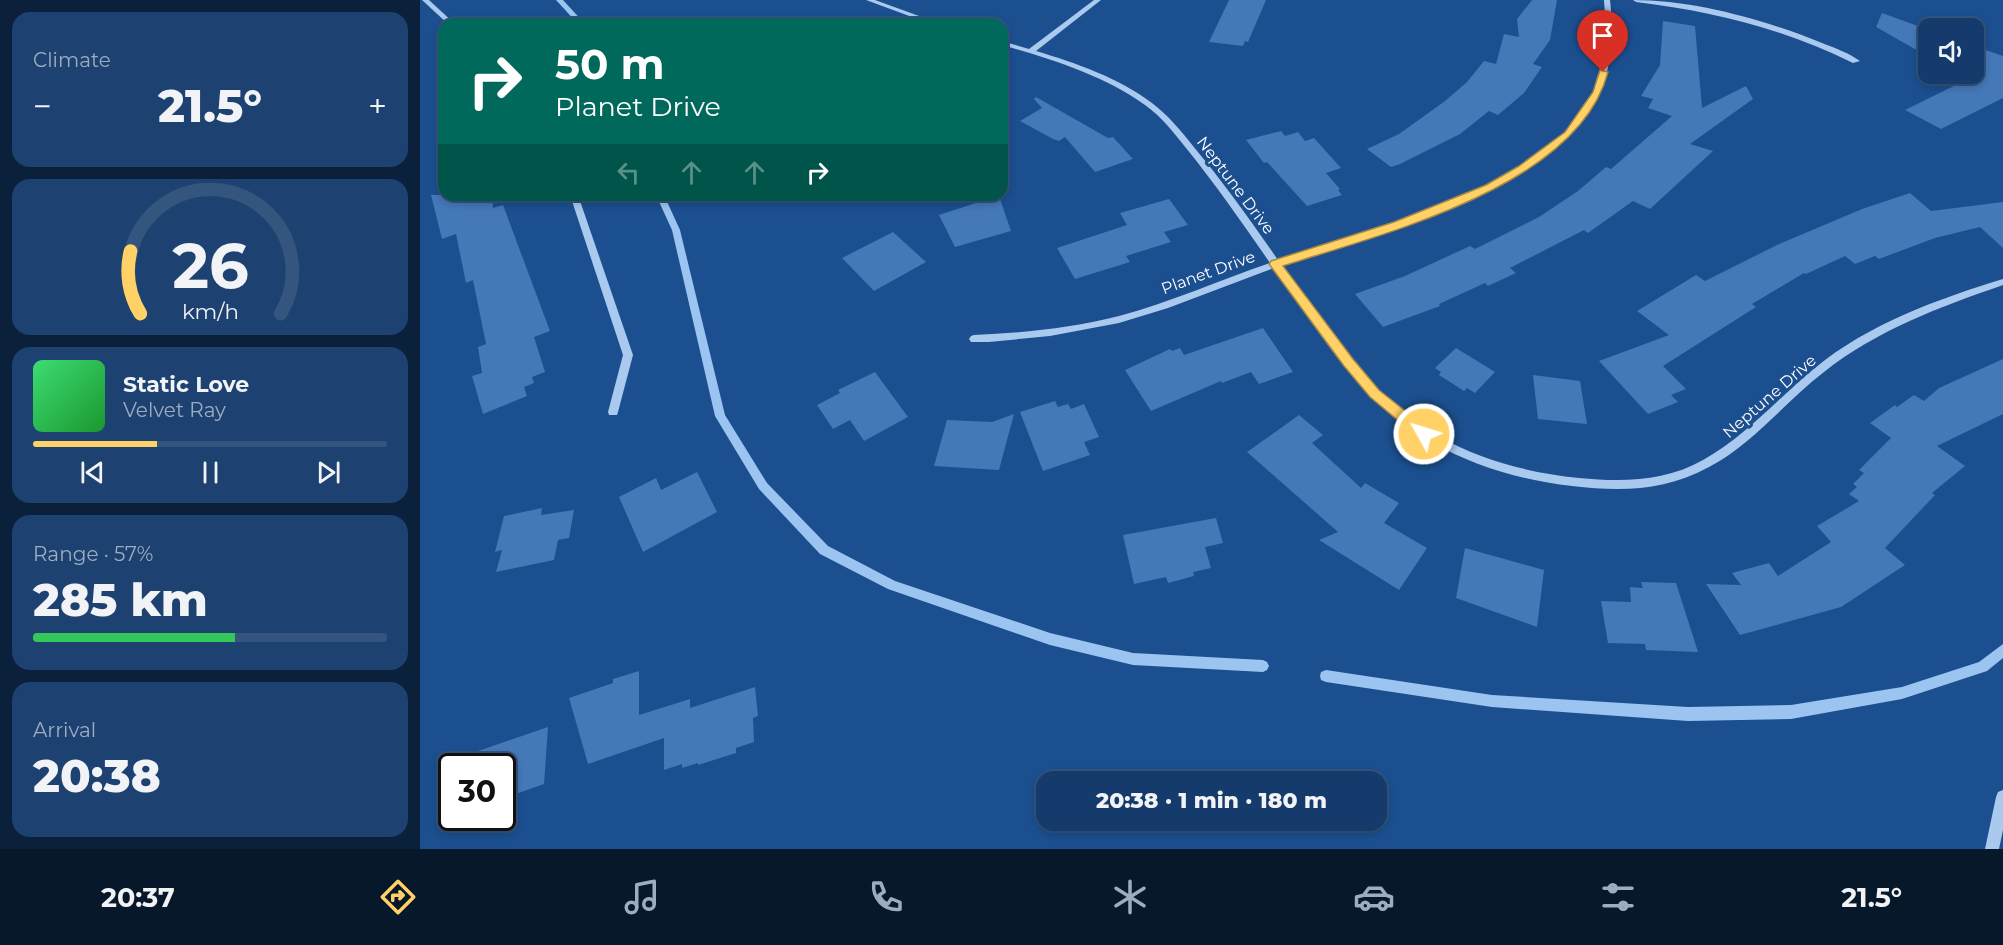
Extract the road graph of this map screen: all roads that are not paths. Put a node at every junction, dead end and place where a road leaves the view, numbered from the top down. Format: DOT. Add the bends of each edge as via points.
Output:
graph roads {
  1 [pos="425,0"];
  2 [pos="868,0"];
  3 [pos="1098,0"];
  4 [pos="1607,0"];
  5 [pos="1636,0"];
  6 [pos="445,18"];
  7 [pos="920,18"];
  8 [pos="1008,45"];
  9 [pos="1031,51"];
  10 [pos="1856,61"];
  11 [pos="576,201"];
  12 [pos="1275,264"];
  13 [pos="2003,282"];
  14 [pos="974,339"];
  15 [pos="613,412"];
  16 [pos="2003,797"];
  17 [pos="1992,849"];
  1 -- 6 [label="street"];
  2 -- 7 [label="street"];
  3 -- 9 [label="street"];
  4 -- 12 [label="street, Planet Drive" via="1611,30 1598,92 1568,134 1549,150 1490,188 1450,205"];
  5 -- 10 [label="street" via="1731,17 1824,46"];
  8 -- 9 [label="street, Neptune Drive"];
  9 -- 12 [label="street, Neptune Drive" via="1128,90 1165,117 1228,194"];
  11 -- 15 [label="street" via="628,355"];
  12 -- 13 [label="street, Neptune Drive" via="1348,363 1375,393 1424,434 1470,459 1523,476 1593,484 1651,483 1686,473 1728,452 1842,353 1889,326"];
  12 -- 14 [label="street, Planet Drive" via="1096,325"];
  16 -- 17 [label="street"];
}
